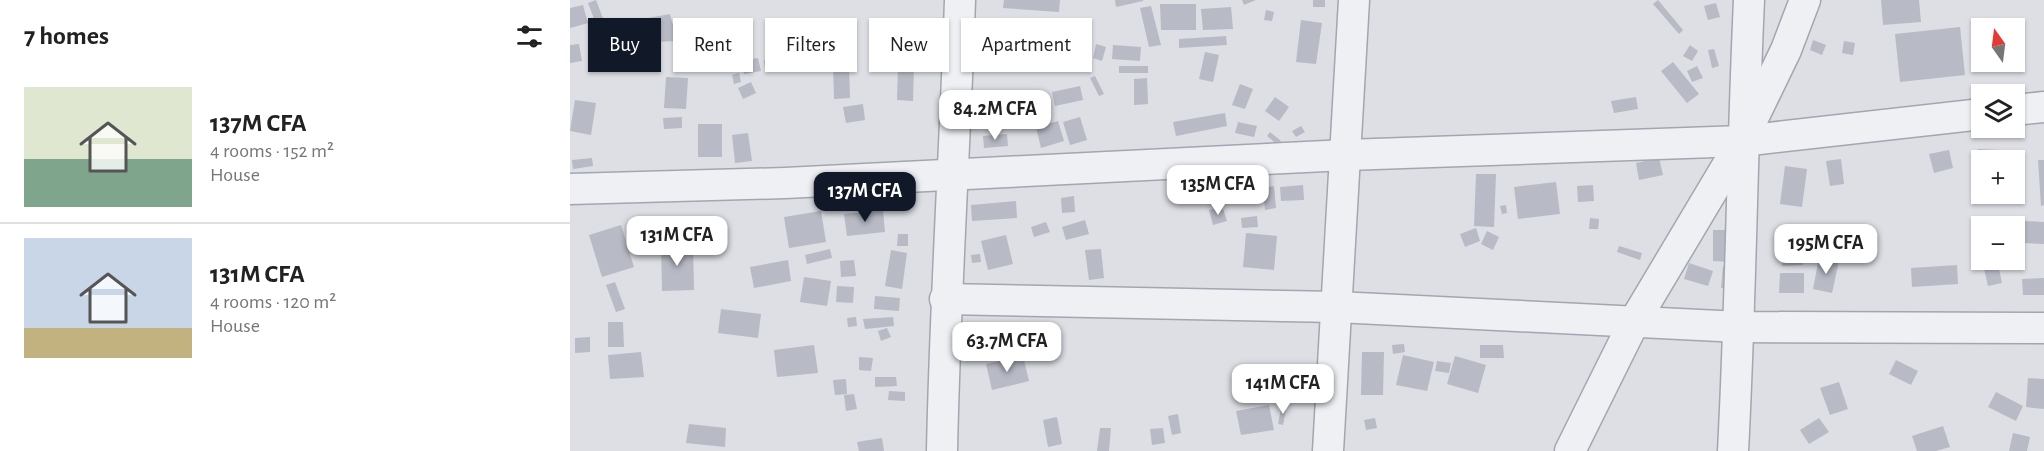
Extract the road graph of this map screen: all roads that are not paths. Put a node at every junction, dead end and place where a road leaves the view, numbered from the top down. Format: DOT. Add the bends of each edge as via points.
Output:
graph roads {
  1 [pos="960,0"];
  2 [pos="1354,0"];
  3 [pos="1749,0"];
  4 [pos="1805,0"];
  5 [pos="2044,107"];
  6 [pos="2025,109"];
  7 [pos="1971,115"];
  8 [pos="1742,141"];
  9 [pos="1346,155"];
  10 [pos="954,174"];
  11 [pos="570,189"];
  12 [pos="945,299"];
  13 [pos="1337,307"];
  14 [pos="1634,322"];
  15 [pos="1740,327"];
  16 [pos="2044,328"];
  17 [pos="942,451"];
  18 [pos="1328,451"];
  19 [pos="1570,451"];
  20 [pos="1733,451"];
  1 -- 10 [label="street"];
  2 -- 9 [label="street"];
  3 -- 8 [label="street"];
  4 -- 8 [label="street" via="1786,51"];
  5 -- 6 [label="street"];
  7 -- 8 [label="street"];
  8 -- 9 [label="street"];
  8 -- 14 [label="street"];
  8 -- 15 [label="street"];
  9 -- 10 [label="street"];
  9 -- 13 [label="street"];
  10 -- 11 [label="street"];
  10 -- 12 [label="street"];
  12 -- 13 [label="street"];
  12 -- 17 [label="street"];
  13 -- 14 [label="street"];
  13 -- 18 [label="street"];
  14 -- 15 [label="street"];
  14 -- 19 [label="street"];
  15 -- 16 [label="street"];
  15 -- 20 [label="street"];
}
